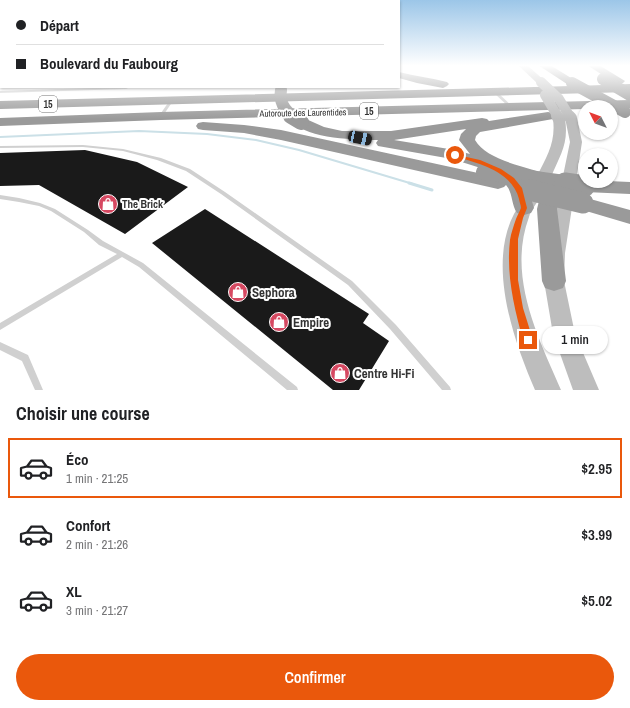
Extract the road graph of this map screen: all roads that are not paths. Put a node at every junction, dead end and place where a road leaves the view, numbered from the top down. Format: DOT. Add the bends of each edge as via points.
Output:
graph roads {
  1 [pos="439,83"];
  2 [pos="537,83"];
  3 [pos="591,83"];
  4 [pos="591,83"];
  5 [pos="595,83"];
  6 [pos="602,83"];
  7 [pos="101,88"];
  8 [pos="214,88"];
  9 [pos="282,88"];
  10 [pos="630,88"];
  11 [pos="494,89"];
  12 [pos="0,92"];
  13 [pos="630,95"];
  14 [pos="171,101"];
  15 [pos="0,104"];
  16 [pos="511,107"];
  17 [pos="629,109"];
  18 [pos="618,110"];
  19 [pos="618,110"];
  20 [pos="578,114"];
  21 [pos="161,116"];
  22 [pos="0,122"];
  23 [pos="27,122"];
  24 [pos="345,135"];
  25 [pos="0,147"];
  26 [pos="544,178"];
  27 [pos="630,188"];
  28 [pos="584,195"];
  29 [pos="0,197"];
  30 [pos="524,208"];
  31 [pos="630,217"];
  32 [pos="122,254"];
  33 [pos="554,281"];
  34 [pos="0,327"];
  35 [pos="0,346"];
  36 [pos="39,390"];
  37 [pos="294,390"];
  38 [pos="447,390"];
  39 [pos="548,390"];
  40 [pos="586,390"];
  1 -- 11 [label="highway"];
  2 -- 20 [label="street, bridge" via="548,99"];
  3 -- 17 [label="highway, bridge"];
  4 -- 17 [label="highway"];
  5 -- 13 [label="highway, bridge"];
  6 -- 11 [label="highway"];
  7 -- 12 [label="lane"];
  8 -- 15 [label="highway" via="143,96"];
  9 -- 24 [label="highway, bridge" via="279,97 290,115 319,130"];
  10 -- 11 [label="highway, Autoroute des Laurentides / 15"];
  11 -- 14 [label="highway, Autoroute des Laurentides / 15"];
  11 -- 16 [label="lane"];
  14 -- 15 [label="highway, Autoroute des Laurentides / 15"];
  14 -- 21 [label="lane"];
  16 -- 20 [label="highway, Autoroute des Laurentides / 15"];
  16 -- 21 [label="highway, Autoroute des Laurentides / 15"];
  17 -- 18 [label="highway"];
  17 -- 19 [label="highway, Autoroute des Laurentides / 15"];
  20 -- 24 [label="highway" via="376,137"];
  20 -- 26 [label="street" via="561,131 560,143"];
  20 -- 26 [label="highway" via="487,126 472,131 467,137 470,146 482,156"];
  20 -- 33 [label="street" via="576,142 556,253"];
  21 -- 23 [label="highway, Autoroute des Laurentides / 15"];
  22 -- 23 [label="highway, Autoroute des Laurentides / 15"];
  23 -- 28 [label="highway, bridge" via="236,128"];
  24 -- 30 [label="highway" via="455,155 485,164 506,175 516,184"];
  25 -- 38 [label="lane" via="83,146 123,150 188,170 350,283 393,327"];
  26 -- 30 [label="street"];
  26 -- 33 [label="highway" via="553,185 547,210"];
  27 -- 28 [label="highway"];
  28 -- 31 [label="highway"];
  29 -- 32 [label="lane" via="53,210 101,243"];
  30 -- 39 [label="street" via="514,239 516,294 528,340"];
  32 -- 34 [label="lane"];
  32 -- 37 [label="lane" via="141,265"];
  33 -- 40 [label="street" via="564,334"];
  35 -- 36 [label="lane" via="25,358"];
}
